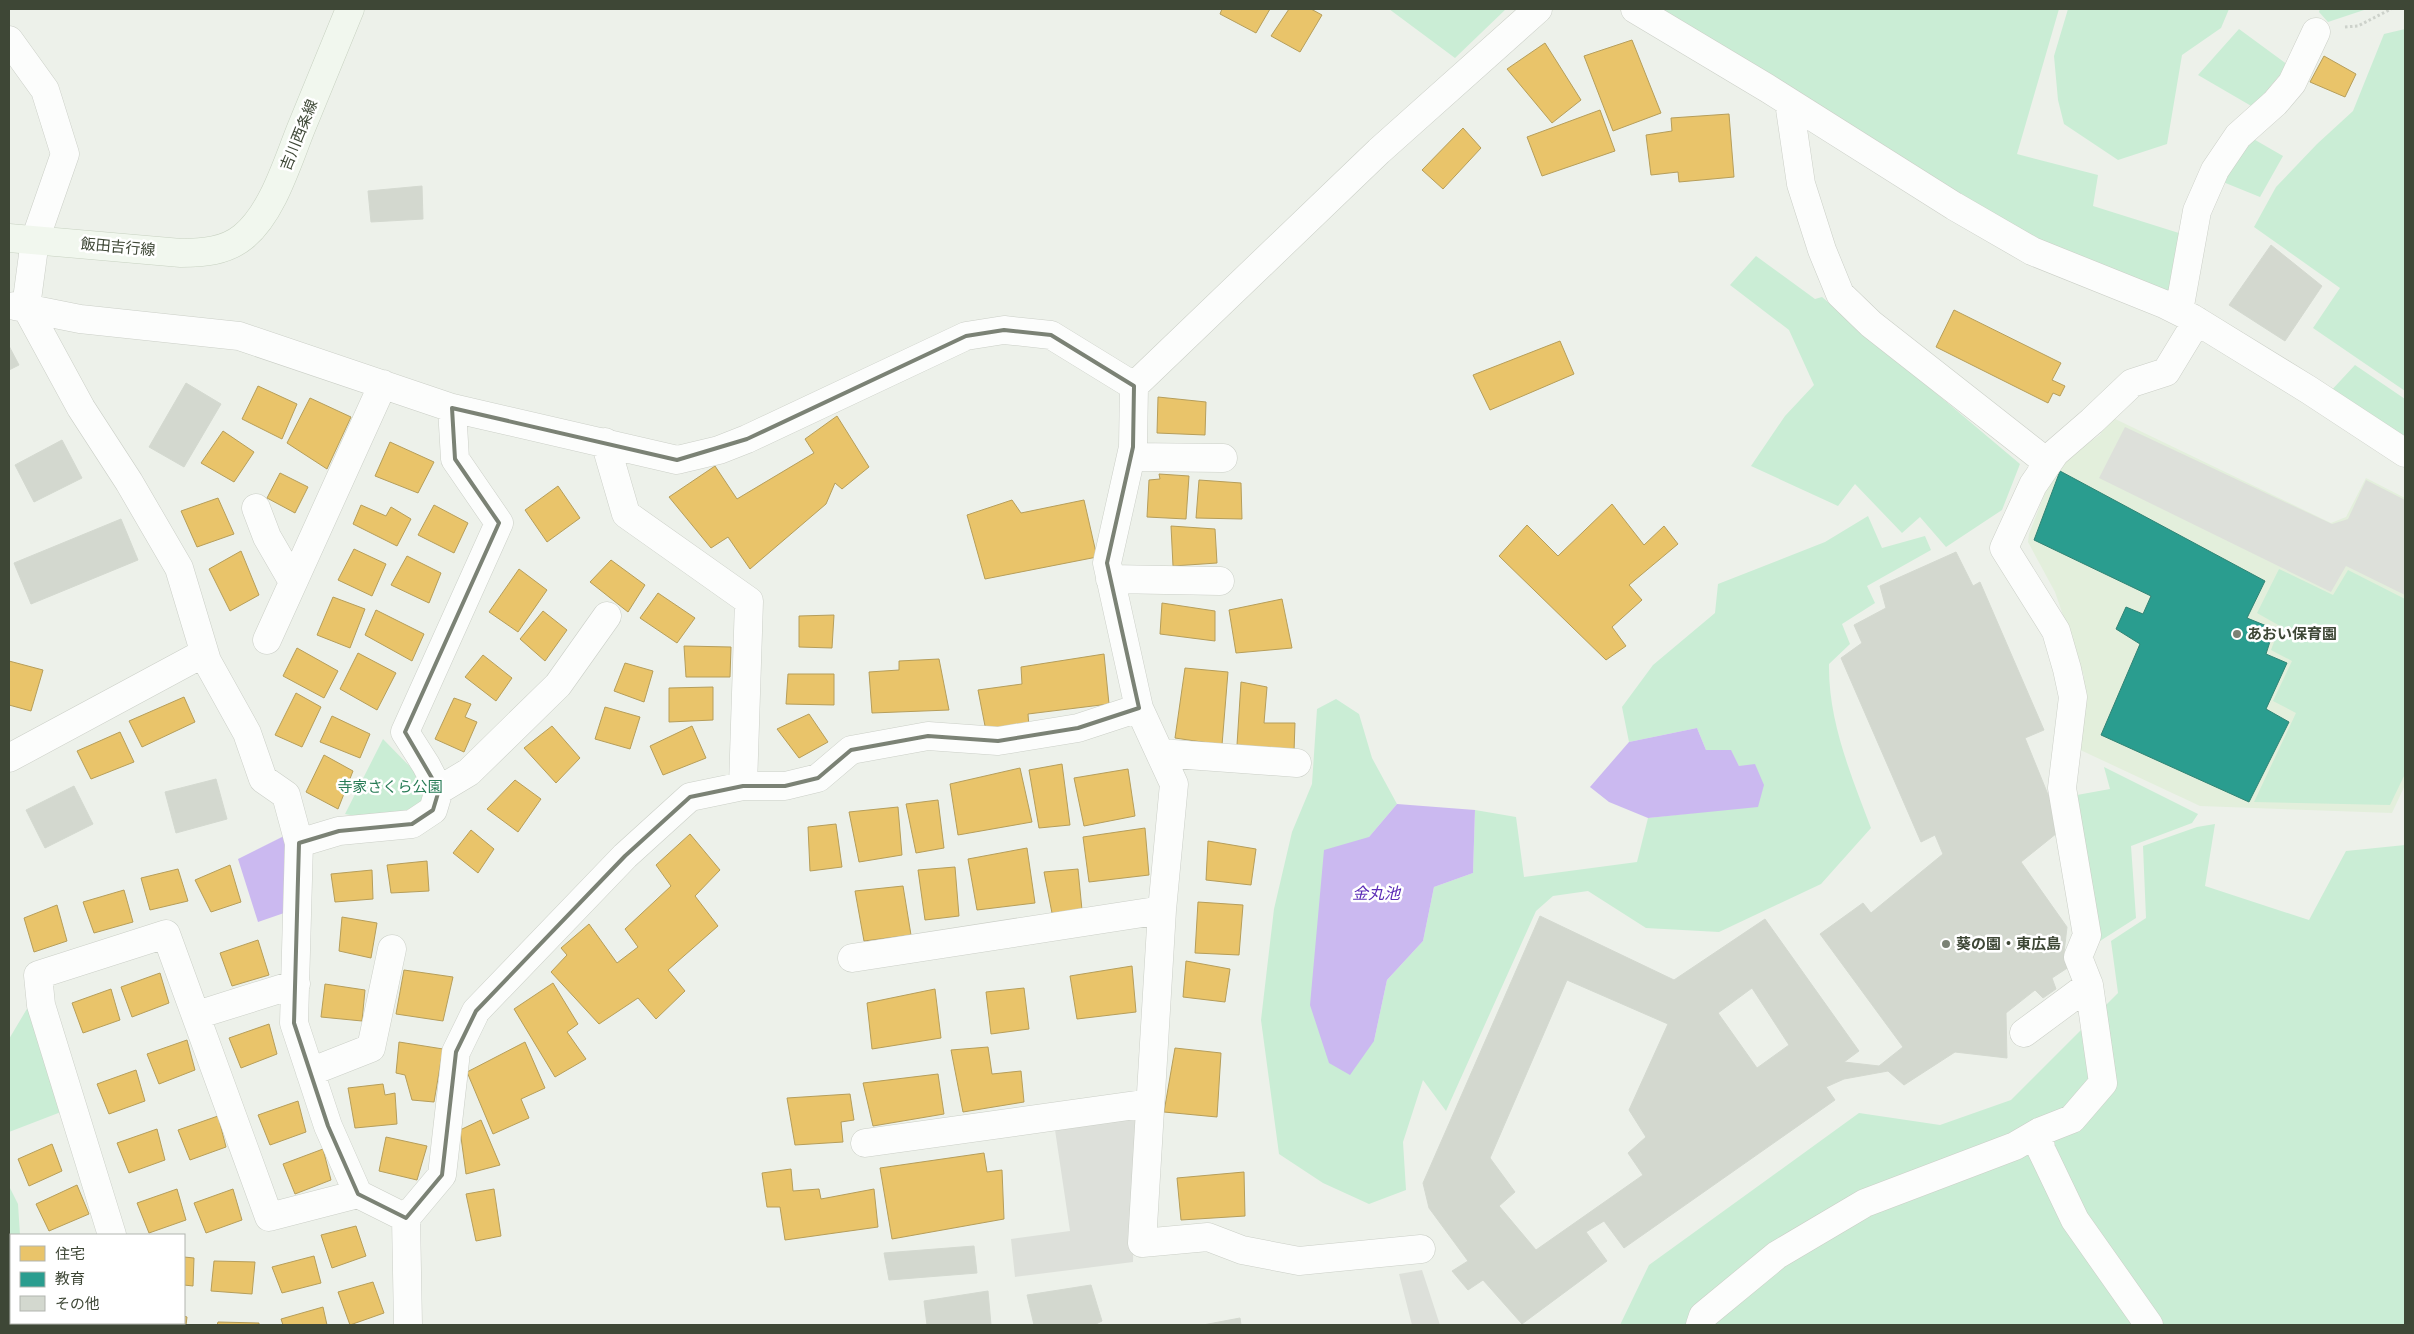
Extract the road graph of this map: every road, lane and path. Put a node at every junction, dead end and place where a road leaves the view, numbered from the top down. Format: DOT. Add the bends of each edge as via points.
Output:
graph roads {
  1 [pos="350,9"];
  2 [pos="1538,9"];
  3 [pos="1635,9"];
  4 [pos="2391,9"];
  5 [pos="2316,32"];
  6 [pos="9,40"];
  7 [pos="1789,102"];
  8 [pos="22,239"];
  9 [pos="228,246"];
  10 [pos="17,306"];
  11 [pos="2188,316"];
  12 [pos="383,384"];
  13 [pos="1134,386"];
  14 [pos="452,408"];
  15 [pos="605,442"];
  16 [pos="2405,453"];
  17 [pos="1131,457"];
  18 [pos="1223,458"];
  19 [pos="2048,463"];
  20 [pos="256,508"];
  21 [pos="1110,579"];
  22 [pos="1220,581"];
  23 [pos="293,582"];
  24 [pos="607,616"];
  25 [pos="267,640"];
  26 [pos="204,653"];
  27 [pos="1139,708"];
  28 [pos="1160,753"];
  29 [pos="9,758"];
  30 [pos="1297,763"];
  31 [pos="742,786"];
  32 [pos="439,790"];
  33 [pos="300,843"];
  34 [pos="1162,910"];
  35 [pos="392,949"];
  36 [pos="852,958"];
  37 [pos="296,984"];
  38 [pos="2089,985"];
  39 [pos="196,1015"];
  40 [pos="2024,1033"];
  41 [pos="310,1072"];
  42 [pos="1150,1103"];
  43 [pos="2039,1132"];
  44 [pos="865,1143"];
  45 [pos="358,1194"];
  46 [pos="406,1218"];
  47 [pos="112,1234"];
  48 [pos="1421,1249"];
  49 [pos="408,1325"];
  50 [pos="1700,1325"];
  51 [pos="2149,1325"];
  1 -- 9 [label="main road, 吉川西条線" via="274,194 256,224 244,237"];
  2 -- 13 [label="street" via="1379,151"];
  3 -- 7 [label="street"];
  4 -- 5 [label="path" via="2358,26"];
  5 -- 11 [label="street" via="2292,83 2238,136 2215,170 2197,211"];
  6 -- 8 [label="street" via="45,90 65,154"];
  7 -- 11 [label="street" via="2032,251"];
  7 -- 19 [label="street" via="1801,184 1840,294 1871,324"];
  8 -- 9 [label="main road, 飯田吉行線" via="182,253 204,253"];
  8 -- 10 [label="street"];
  10 -- 12 [label="street" via="80,319 239,336"];
  10 -- 26 [label="street" via="180,568"];
  11 -- 16 [label="street"];
  11 -- 19 [label="street" via="2166,372 2132,383"];
  12 -- 14 [label="street"];
  12 -- 23 [label="street"];
  13 -- 15 [label="street" via="1050,335 1004,330 966,336 719,450 677,460"];
  13 -- 17 [label="street"];
  14 -- 15 [label="street"];
  14 -- 32 [label="street" via="455,458 499,523 405,732"];
  15 -- 31 [label="street" via="626,514 749,601"];
  17 -- 18 [label="street"];
  17 -- 21 [label="street" via="1107,563"];
  19 -- 38 [label="street" via="2033,485 2004,548 2056,632 2073,697 2062,788 2087,935 2078,957"];
  20 -- 23 [label="street" via="267,537"];
  21 -- 22 [label="street"];
  21 -- 27 [label="street"];
  23 -- 25 [label="street"];
  24 -- 32 [label="street" via="558,685 469,772"];
  26 -- 29 [label="street"];
  26 -- 33 [label="street" via="248,732 263,779 286,795"];
  27 -- 28 [label="street"];
  27 -- 31 [label="street" via="1078,728 998,741 928,736 851,750 818,778 785,786"];
  28 -- 30 [label="street"];
  28 -- 34 [label="street" via="1174,784"];
  31 -- 46 [label="street" via="690,797 625,856 476,1011 456,1052 442,1175"];
  32 -- 33 [label="street" via="433,810 412,824 339,831"];
  33 -- 37 [label="street"];
  34 -- 36 [label="street"];
  34 -- 42 [label="street"];
  35 -- 41 [label="street" via="371,1048"];
  37 -- 39 [label="street"];
  37 -- 41 [label="street" via="294,1023"];
  38 -- 40 [label="street"];
  38 -- 43 [label="street" via="2103,1083 2072,1119"];
  39 -- 45 [label="street" via="269,1217"];
  39 -- 47 [label="street" via="166,934 38,975 41,1005"];
  41 -- 45 [label="street" via="328,1126"];
  42 -- 44 [label="street"];
  42 -- 48 [label="street" via="1142,1243 1208,1238 1242,1250 1299,1261"];
  43 -- 50 [label="street" via="2014,1146 1865,1203 1777,1255 1703,1316"];
  43 -- 51 [label="street" via="2041,1149 2075,1220"];
  45 -- 46 [label="street"];
  46 -- 49 [label="street"];
}
